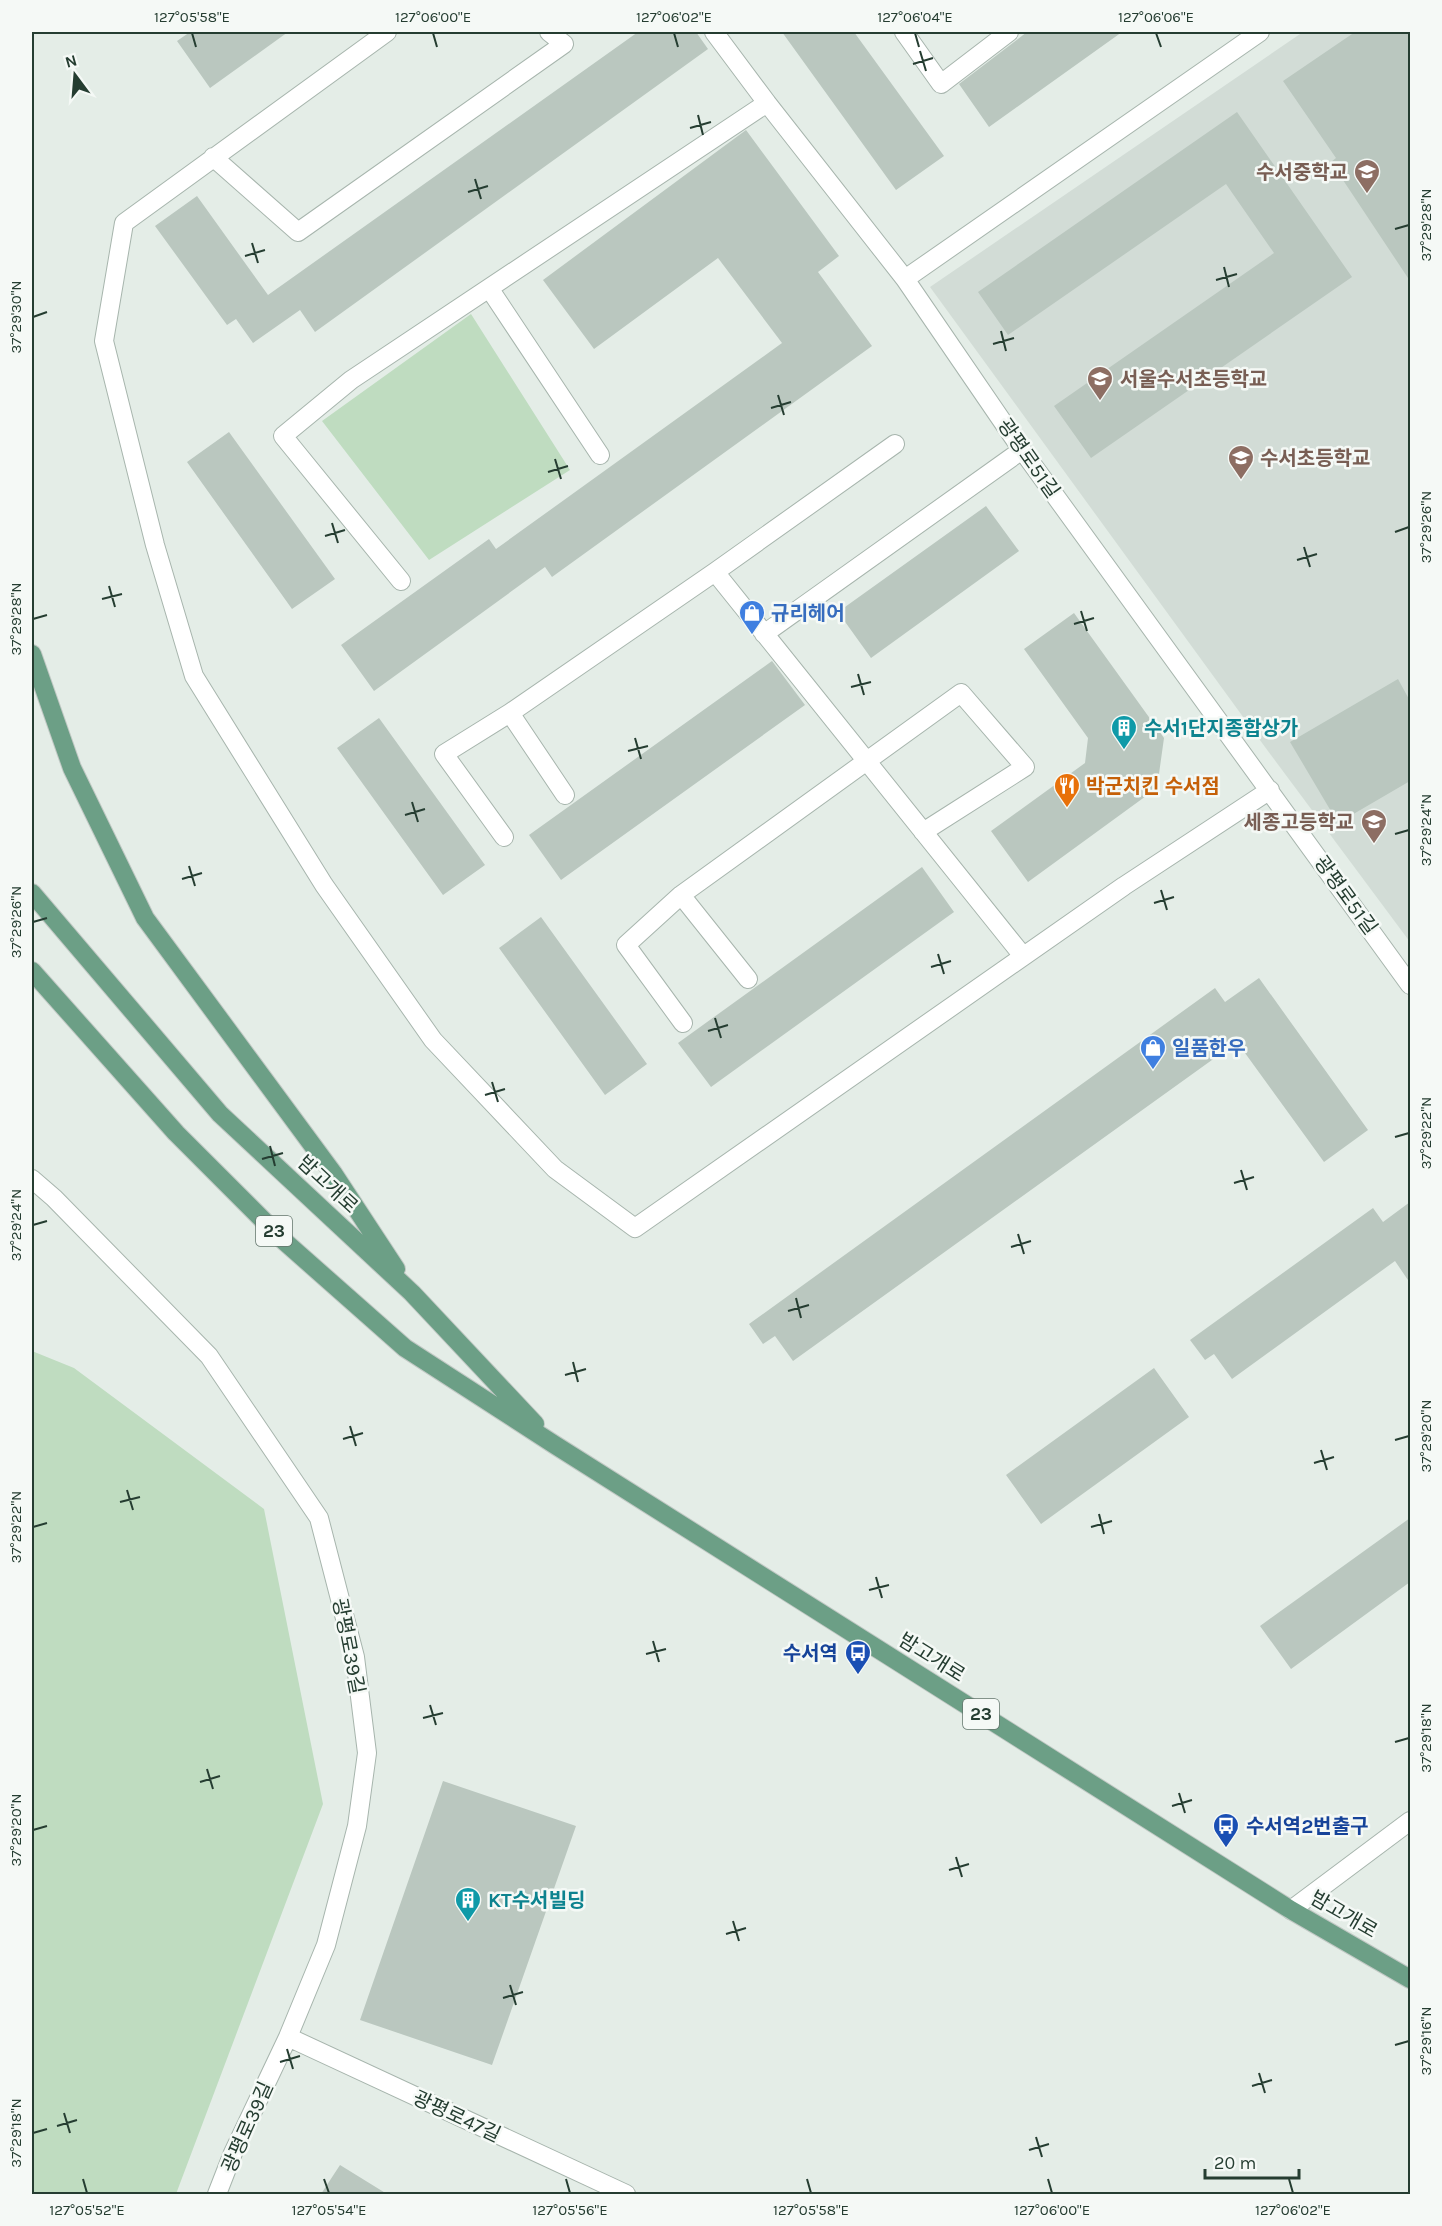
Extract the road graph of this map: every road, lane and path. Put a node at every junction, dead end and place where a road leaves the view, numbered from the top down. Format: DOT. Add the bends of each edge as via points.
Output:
graph roads {
  1 [pos="387,32"];
  2 [pos="549,32"];
  3 [pos="714,32"];
  4 [pos="904,32"];
  5 [pos="1009,32"];
  6 [pos="1260,32"];
  7 [pos="767,103"];
  8 [pos="213,157"];
  9 [pos="905,279"];
  10 [pos="489,288"];
  11 [pos="895,444"];
  12 [pos="1022,450"];
  13 [pos="600,455"];
  14 [pos="715,572"];
  15 [pos="402,581"];
  16 [pos="764,634"];
  17 [pos="32,654"];
  18 [pos="510,712"];
  19 [pos="866,761"];
  20 [pos="1270,790"];
  21 [pos="565,795"];
  22 [pos="923,832"];
  23 [pos="504,837"];
  24 [pos="32,893"];
  25 [pos="681,895"];
  26 [pos="1023,956"];
  27 [pos="32,971"];
  28 [pos="748,979"];
  29 [pos="1410,985"];
  30 [pos="683,1023"];
  31 [pos="32,1179"];
  32 [pos="412,1293"];
  33 [pos="555,1445"];
  34 [pos="1410,1821"];
  35 [pos="1291,1910"];
  36 [pos="1410,1979"];
  37 [pos="288,2037"];
  38 [pos="217,2194"];
  39 [pos="626,2194"];
  1 -- 8 [label="street"];
  2 -- 8 [label="street" via="564,44 298,232"];
  3 -- 7 [label="street, 광평로51길"];
  4 -- 5 [label="street" via="941,84"];
  6 -- 9 [label="street"];
  7 -- 9 [label="street, 광평로51길"];
  7 -- 10 [label="street"];
  8 -- 26 [label="street" via="124,223 104,341 155,545 194,675 324,885 433,1040 555,1169 635,1228"];
  9 -- 12 [label="street, 광평로51길"];
  10 -- 13 [label="street"];
  10 -- 15 [label="street" via="351,380 283,436"];
  11 -- 14 [label="street"];
  12 -- 16 [label="street"];
  12 -- 20 [label="street, 광평로51길"];
  14 -- 16 [label="street"];
  14 -- 18 [label="street"];
  16 -- 19 [label="street"];
  17 -- 32 [label="main road" via="72,768 145,918 333,1173"];
  18 -- 21 [label="street"];
  18 -- 23 [label="street" via="444,754"];
  19 -- 22 [label="street"];
  19 -- 22 [label="street" via="961,693 1025,767"];
  19 -- 25 [label="street"];
  20 -- 26 [label="street"];
  20 -- 29 [label="street, 광평로51길"];
  22 -- 26 [label="street"];
  24 -- 32 [label="main road, 밤고개로 / 23" via="220,1114"];
  25 -- 28 [label="street"];
  25 -- 30 [label="street" via="626,945"];
  27 -- 33 [label="main road, 밤고개로 / 23" via="176,1133 284,1241 405,1348"];
  31 -- 37 [label="street, 광평로39길" via="209,1356 319,1518 355,1657 367,1754 357,1826 327,1945"];
  32 -- 33 [label="main road, 밤고개로 / 23"];
  33 -- 35 [label="main road, 밤고개로 / 23"];
  34 -- 35 [label="street"];
  35 -- 36 [label="main road, 밤고개로 / 23"];
  37 -- 38 [label="street, 광평로39길"];
  37 -- 39 [label="street, 광평로47길"];
}
